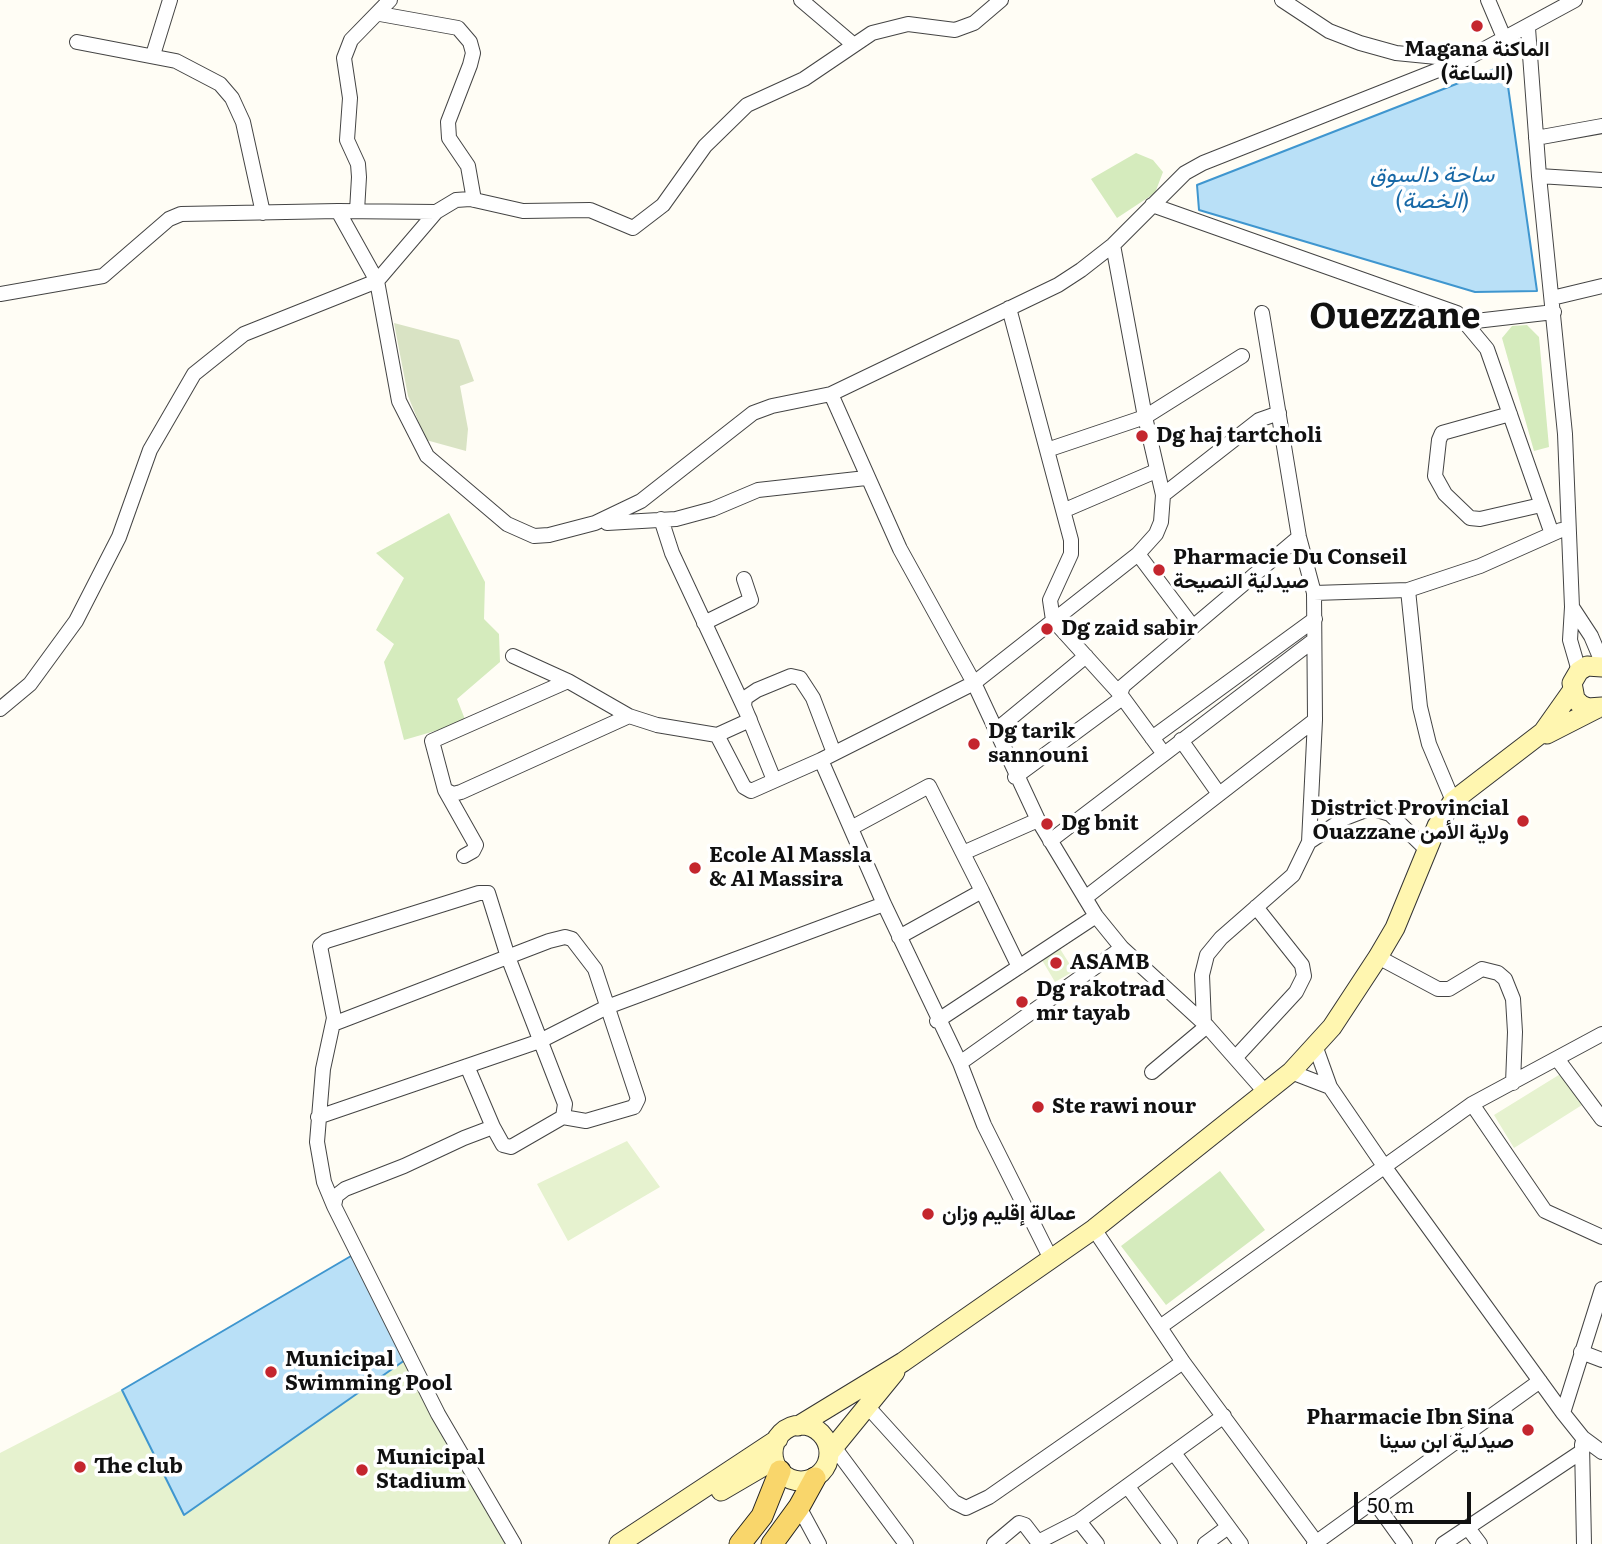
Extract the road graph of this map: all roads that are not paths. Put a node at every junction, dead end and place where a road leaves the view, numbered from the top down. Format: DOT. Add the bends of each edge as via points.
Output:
graph roads {
  1 [pos="170,0"];
  2 [pos="390,0"];
  3 [pos="801,0"];
  4 [pos="1001,0"];
  5 [pos="1282,0"];
  6 [pos="1488,0"];
  7 [pos="1575,0"];
  8 [pos="380,15"];
  9 [pos="1528,27"];
  10 [pos="1504,40"];
  11 [pos="77,42"];
  12 [pos="854,45"];
  13 [pos="153,55"];
  14 [pos="1466,59"];
  15 [pos="1602,126"];
  16 [pos="1536,138"];
  17 [pos="1539,176"];
  18 [pos="1602,180"];
  19 [pos="474,200"];
  20 [pos="1152,205"];
  21 [pos="338,211"];
  22 [pos="357,211"];
  23 [pos="436,212"];
  24 [pos="263,213"];
  25 [pos="1113,245"];
  26 [pos="377,281"];
  27 [pos="1602,286"];
  28 [pos="0,293"];
  29 [pos="1553,305"];
  30 [pos="1009,309"];
  31 [pos="1262,313"];
  32 [pos="1467,322"];
  33 [pos="1242,356"];
  34 [pos="831,394"];
  35 [pos="1279,413"];
  36 [pos="1510,414"];
  37 [pos="1144,417"];
  38 [pos="1047,450"];
  39 [pos="1156,471"];
  40 [pos="866,478"];
  41 [pos="1163,495"];
  42 [pos="1541,505"];
  43 [pos="1065,510"];
  44 [pos="661,519"];
  45 [pos="596,523"];
  46 [pos="1568,526"];
  47 [pos="1552,534"];
  48 [pos="1299,537"];
  49 [pos="1138,554"];
  50 [pos="744,579"];
  51 [pos="1408,590"];
  52 [pos="1314,593"];
  53 [pos="1572,607"];
  54 [pos="1315,619"];
  55 [pos="1053,620"];
  56 [pos="704,623"];
  57 [pos="1193,627"];
  58 [pos="1314,640"];
  59 [pos="513,656"];
  60 [pos="1086,656"];
  61 [pos="1602,665"];
  62 [pos="1579,671"];
  63 [pos="568,681"];
  64 [pos="974,683"];
  65 [pos="1572,691"];
  66 [pos="1120,694"];
  67 [pos="1599,708"];
  68 [pos="0,709"];
  69 [pos="629,716"];
  70 [pos="750,720"];
  71 [pos="1315,720"];
  72 [pos="995,731"];
  73 [pos="717,735"];
  74 [pos="1152,738"];
  75 [pos="1181,740"];
  76 [pos="1530,743"];
  77 [pos="1164,754"];
  78 [pos="828,756"];
  79 [pos="1016,777"];
  80 [pos="774,780"];
  81 [pos="445,790"];
  82 [pos="1219,794"];
  83 [pos="1453,801"];
  84 [pos="1038,820"];
  85 [pos="851,828"];
  86 [pos="1050,841"];
  87 [pos="1309,842"];
  88 [pos="1427,850"];
  89 [pos="962,853"];
  90 [pos="464,856"];
  91 [pos="982,891"];
  92 [pos="1085,898"];
  93 [pos="884,904"];
  94 [pos="1256,907"];
  95 [pos="1096,916"];
  96 [pos="899,937"];
  97 [pos="1122,948"];
  98 [pos="508,957"];
  99 [pos="1378,957"];
  100 [pos="1019,967"];
  101 [pos="607,1007"];
  102 [pos="937,1021"];
  103 [pos="333,1024"];
  104 [pos="1205,1025"];
  105 [pos="1602,1034"];
  106 [pos="540,1041"];
  107 [pos="1316,1048"];
  108 [pos="1236,1057"];
  109 [pos="1558,1060"];
  110 [pos="960,1063"];
  111 [pos="467,1066"];
  112 [pos="1152,1072"];
  113 [pos="1291,1072"];
  114 [pos="1513,1083"];
  115 [pos="1331,1087"];
  116 [pos="1266,1093"];
  117 [pos="1472,1104"];
  118 [pos="318,1117"];
  119 [pos="563,1117"];
  120 [pos="1602,1119"];
  121 [pos="493,1127"];
  122 [pos="1384,1166"];
  123 [pos="334,1206"];
  124 [pos="1094,1229"];
  125 [pos="1602,1237"];
  126 [pos="1051,1259"];
  127 [pos="1601,1295"];
  128 [pos="1160,1326"];
  129 [pos="1581,1352"];
  130 [pos="1602,1360"];
  131 [pos="903,1362"];
  132 [pos="1183,1362"];
  133 [pos="1540,1381"];
  134 [pos="867,1407"];
  135 [pos="1563,1413"];
  136 [pos="1224,1416"];
  137 [pos="798,1426"];
  138 [pos="778,1439"];
  139 [pos="1582,1445"];
  140 [pos="832,1450"];
  141 [pos="1174,1452"];
  142 [pos="1602,1452"];
  143 [pos="777,1465"];
  144 [pos="815,1478"];
  145 [pos="1128,1487"];
  146 [pos="1374,1501"];
  147 [pos="799,1507"];
  148 [pos="1079,1521"];
  149 [pos="1228,1527"];
  150 [pos="1468,1528"];
  151 [pos="1315,1543"];
  152 [pos="514,1544"];
  153 [pos="619,1544"];
  154 [pos="642,1544"];
  155 [pos="740,1544"];
  156 [pos="772,1544"];
  157 [pos="820,1544"];
  158 [pos="906,1544"];
  159 [pos="994,1544"];
  160 [pos="1097,1544"];
  161 [pos="1170,1544"];
  162 [pos="1205,1544"];
  163 [pos="1241,1544"];
  164 [pos="1405,1544"];
  165 [pos="1443,1544"];
  166 [pos="1479,1544"];
  167 [pos="1584,1544"];
  1 -- 13 [label="street"];
  2 -- 8 [label="street"];
  3 -- 12 [label="street"];
  4 -- 12 [label="street" via="962,28 894,25"];
  5 -- 14 [label="street" via="1329,32 1360,43 1396,53"];
  6 -- 10 [label="street"];
  7 -- 9 [label="street"];
  8 -- 19 [label="street" via="458,28 470,42 473,53 449,122 449,138 468,166"];
  8 -- 22 [label="street" via="351,40 344,58 350,97 347,140 358,164"];
  9 -- 10 [label="street"];
  9 -- 16 [label="street"];
  10 -- 14 [label="street"];
  11 -- 13 [label="street"];
  12 -- 19 [label="street" via="814,73 732,117 663,205 634,228 590,210 523,211"];
  13 -- 24 [label="street" via="199,70 232,98 243,122"];
  14 -- 20 [label="street" via="1203,163 1185,173"];
  15 -- 16 [label="street"];
  16 -- 17 [label="street"];
  17 -- 18 [label="street"];
  17 -- 29 [label="street"];
  19 -- 23 [label="street" via="456,200"];
  20 -- 25 [label="street"];
  20 -- 32 [label="street" via="1457,313"];
  21 -- 22 [label="street"];
  21 -- 24 [label="street"];
  21 -- 26 [label="street"];
  22 -- 23 [label="street"];
  23 -- 26 [label="street"];
  24 -- 28 [label="street" via="181,214 169,219 103,276"];
  25 -- 30 [label="street" via="1058,285"];
  25 -- 37 [label="street"];
  26 -- 45 [label="street" via="399,401 427,456 521,532 549,535"];
  26 -- 68 [label="street" via="244,334 194,374 150,450 118,537 76,621 30,684"];
  27 -- 29 [label="street"];
  29 -- 32 [label="street"];
  29 -- 46 [label="street"];
  30 -- 34 [label="street"];
  30 -- 38 [label="street"];
  31 -- 35 [label="street"];
  32 -- 36 [label="street" via="1487,349"];
  33 -- 37 [label="street"];
  34 -- 40 [label="street"];
  34 -- 45 [label="street" via="753,413 641,501"];
  35 -- 41 [label="street" via="1259,420"];
  35 -- 48 [label="street"];
  36 -- 42 [label="street"];
  36 -- 42 [label="street" via="1442,433 1435,476 1445,494 1470,518"];
  37 -- 38 [label="street"];
  37 -- 39 [label="street"];
  38 -- 43 [label="street"];
  39 -- 41 [label="street"];
  39 -- 43 [label="street"];
  40 -- 44 [label="street" via="758,490 696,514"];
  40 -- 64 [label="street"];
  41 -- 49 [label="street" via="1161,522"];
  42 -- 47 [label="street"];
  43 -- 55 [label="street" via="1071,554 1050,600"];
  44 -- 45 [label="street"];
  44 -- 56 [label="street"];
  46 -- 47 [label="street"];
  46 -- 53 [label="street"];
  47 -- 51 [label="street" via="1480,566"];
  48 -- 52 [label="street"];
  48 -- 57 [label="street"];
  49 -- 55 [label="street"];
  49 -- 57 [label="street"];
  50 -- 56 [label="street" via="751,600"];
  51 -- 52 [label="street"];
  51 -- 83 [label="street" via="1420,707 1429,744"];
  52 -- 54 [label="street"];
  53 -- 61 [label="street" via="1591,636"];
  53 -- 62 [label="street" via="1570,640"];
  54 -- 58 [label="street"];
  54 -- 74 [label="street"];
  55 -- 60 [label="street"];
  55 -- 64 [label="street"];
  56 -- 70 [label="street"];
  57 -- 66 [label="street" via="1123,686"];
  58 -- 71 [label="street"];
  58 -- 75 [label="street"];
  59 -- 63 [label="street"];
  60 -- 66 [label="street"];
  60 -- 72 [label="street"];
  61 -- 62 [label="main road"];
  62 -- 65 [label="main road"];
  63 -- 69 [label="street"];
  63 -- 81 [label="street" via="432,741"];
  64 -- 72 [label="street"];
  64 -- 78 [label="street"];
  65 -- 67 [label="main road" via="1581,705"];
  65 -- 76 [label="main road" via="1555,720"];
  66 -- 74 [label="street"];
  66 -- 79 [label="street" via="1118,701"];
  67 -- 76 [label="main road"];
  69 -- 73 [label="street"];
  69 -- 81 [label="street" via="461,792"];
  70 -- 73 [label="street"];
  70 -- 78 [label="street" via="743,702 747,695 797,676 813,698"];
  70 -- 80 [label="street"];
  71 -- 82 [label="street"];
  71 -- 87 [label="street"];
  72 -- 79 [label="street"];
  73 -- 80 [label="street" via="744,788 751,791"];
  74 -- 77 [label="street"];
  75 -- 77 [label="street"];
  75 -- 82 [label="street"];
  76 -- 83 [label="main road"];
  77 -- 86 [label="street"];
  78 -- 80 [label="street"];
  78 -- 85 [label="street"];
  79 -- 84 [label="street"];
  81 -- 90 [label="street" via="476,845"];
  82 -- 92 [label="street"];
  83 -- 88 [label="main road"];
  84 -- 86 [label="street"];
  84 -- 89 [label="street"];
  85 -- 89 [label="street" via="929,786"];
  85 -- 93 [label="street"];
  86 -- 92 [label="street"];
  87 -- 88 [label="street" via="1345,818 1371,808 1390,814"];
  87 -- 94 [label="street" via="1293,875"];
  88 -- 99 [label="main road"];
  89 -- 91 [label="street"];
  91 -- 96 [label="street"];
  91 -- 100 [label="street"];
  92 -- 95 [label="street"];
  93 -- 96 [label="street"];
  93 -- 101 [label="street"];
  94 -- 104 [label="street" via="1221,938 1203,964"];
  94 -- 108 [label="street" via="1303,965 1304,976 1296,992"];
  95 -- 97 [label="street"];
  95 -- 100 [label="street"];
  96 -- 102 [label="street"];
  97 -- 104 [label="street"];
  97 -- 110 [label="street"];
  98 -- 101 [label="street" via="558,938 572,939 595,969"];
  98 -- 103 [label="street"];
  98 -- 103 [label="street" via="492,897 484,892 326,941 320,948"];
  98 -- 106 [label="street"];
  99 -- 107 [label="main road"];
  99 -- 114 [label="street" via="1438,989 1449,989 1482,969 1490,968 1505,979 1513,999 1516,1032"];
  100 -- 102 [label="street"];
  101 -- 106 [label="street"];
  101 -- 119 [label="street" via="637,1103 586,1121"];
  102 -- 110 [label="street"];
  103 -- 118 [label="street"];
  104 -- 108 [label="street"];
  104 -- 112 [label="street"];
  105 -- 109 [label="street"];
  106 -- 111 [label="street"];
  106 -- 119 [label="street" via="565,1104"];
  107 -- 113 [label="main road"];
  107 -- 115 [label="street"];
  108 -- 116 [label="street"];
  109 -- 114 [label="street"];
  109 -- 120 [label="street"];
  110 -- 126 [label="street" via="984,1125"];
  111 -- 118 [label="street"];
  111 -- 121 [label="street"];
  113 -- 115 [label="street"];
  113 -- 116 [label="main road"];
  114 -- 117 [label="street"];
  115 -- 122 [label="street"];
  116 -- 124 [label="main road"];
  117 -- 122 [label="street"];
  117 -- 125 [label="street" via="1545,1211"];
  118 -- 123 [label="street" via="321,1169"];
  119 -- 121 [label="street" via="511,1147 503,1145"];
  121 -- 123 [label="street" via="345,1189 336,1196"];
  122 -- 128 [label="street"];
  122 -- 133 [label="street"];
  123 -- 152 [label="street" via="438,1414"];
  124 -- 126 [label="main road"];
  124 -- 128 [label="street"];
  126 -- 131 [label="main road"];
  127 -- 129 [label="street"];
  128 -- 132 [label="street"];
  129 -- 130 [label="street"];
  129 -- 135 [label="street"];
  131 -- 134 [label="main road"];
  131 -- 137 [label="main road"];
  132 -- 134 [label="street" via="989,1497 966,1508 954,1502"];
  132 -- 136 [label="street"];
  133 -- 135 [label="street"];
  133 -- 146 [label="street"];
  134 -- 140 [label="main road"];
  135 -- 139 [label="street"];
  136 -- 141 [label="street"];
  136 -- 151 [label="street"];
  137 -- 138 [label="main road"];
  137 -- 140 [label="main road" via="823,1436"];
  138 -- 143 [label="main road"];
  138 -- 153 [label="main road"];
  139 -- 142 [label="street"];
  139 -- 150 [label="street"];
  139 -- 167 [label="street"];
  140 -- 144 [label="main road"];
  140 -- 158 [label="street"];
  141 -- 145 [label="street"];
  141 -- 149 [label="street"];
  143 -- 144 [label="main road" via="796,1481"];
  143 -- 154 [label="main road" via="742,1477"];
  143 -- 155 [label="main road" via="771,1500"];
  144 -- 147 [label="main road"];
  145 -- 148 [label="street"];
  145 -- 161 [label="street"];
  146 -- 151 [label="street"];
  146 -- 164 [label="street"];
  147 -- 156 [label="main road"];
  147 -- 157 [label="street"];
  148 -- 159 [label="street" via="1038,1542 1026,1525 1019,1523"];
  148 -- 160 [label="street"];
  149 -- 162 [label="street"];
  149 -- 163 [label="street"];
  150 -- 165 [label="street"];
  150 -- 166 [label="street"];
}
